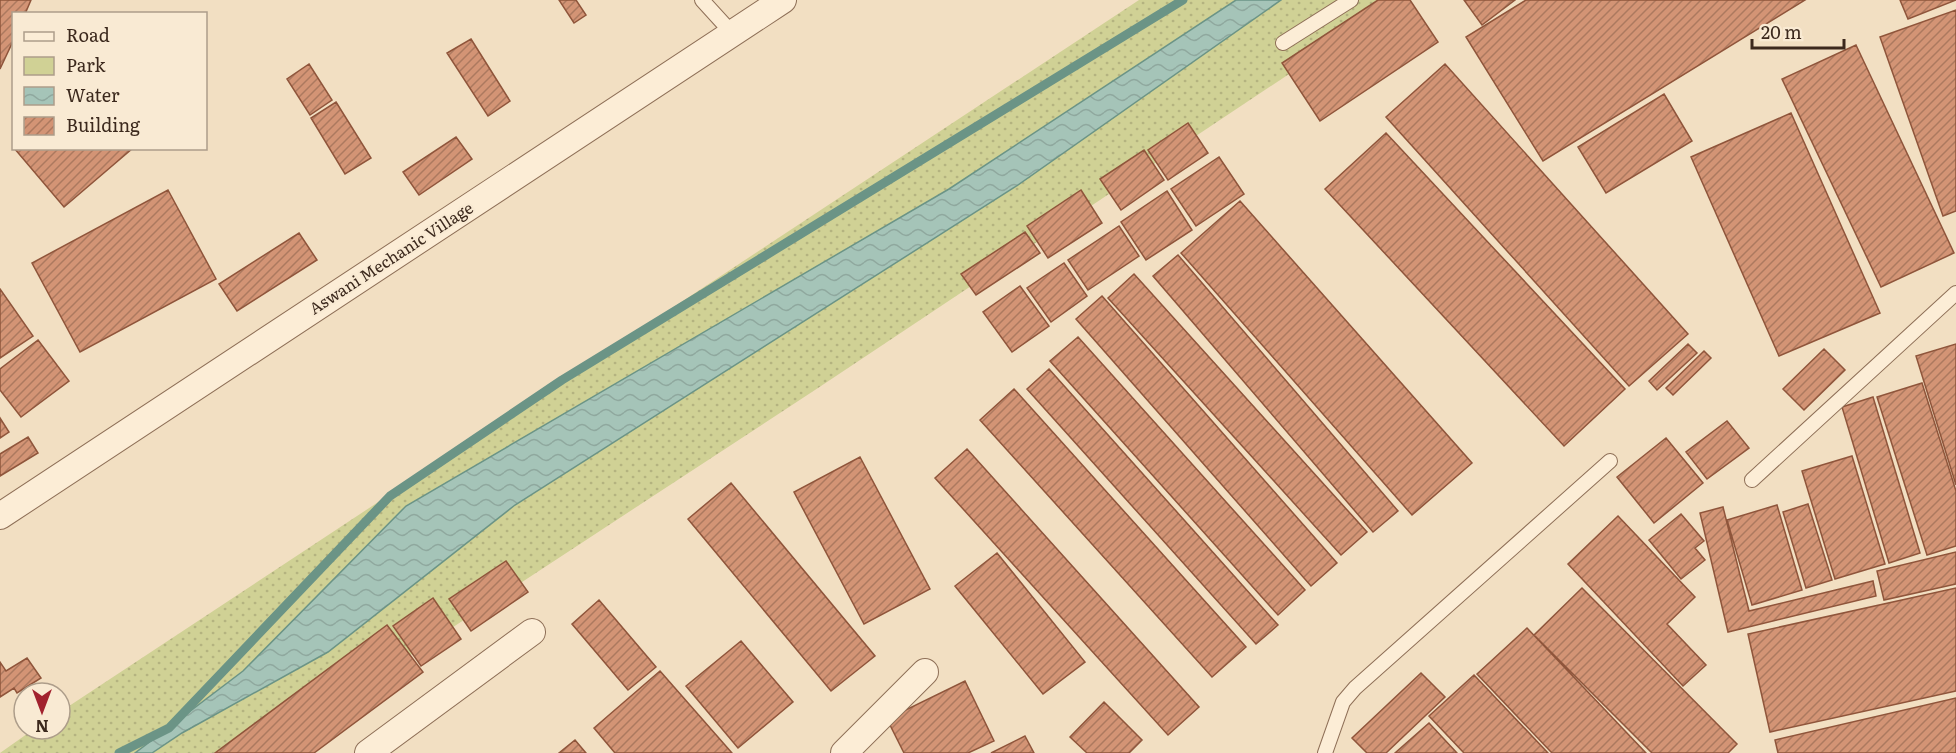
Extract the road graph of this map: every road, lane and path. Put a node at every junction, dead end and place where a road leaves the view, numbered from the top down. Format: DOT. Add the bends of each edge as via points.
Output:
graph roads {
  1 [pos="702,0"];
  2 [pos="783,0"];
  3 [pos="1351,0"];
  4 [pos="732,33"];
  5 [pos="1283,43"];
  6 [pos="1956,293"];
  7 [pos="1610,461"];
  8 [pos="1752,480"];
  9 [pos="0,516"];
  10 [pos="532,632"];
  11 [pos="925,672"];
  12 [pos="368,753"];
  13 [pos="844,753"];
  14 [pos="1325,753"];
  1 -- 4 [label="lane"];
  2 -- 4 [label="street, Aswani Mechanic Village"];
  3 -- 5 [label="lane"];
  4 -- 9 [label="street, Aswani Mechanic Village"];
  6 -- 8 [label="lane"];
  7 -- 14 [label="lane" via="1355,688 1344,702"];
  10 -- 12 [label="street"];
  11 -- 13 [label="street"];
}
